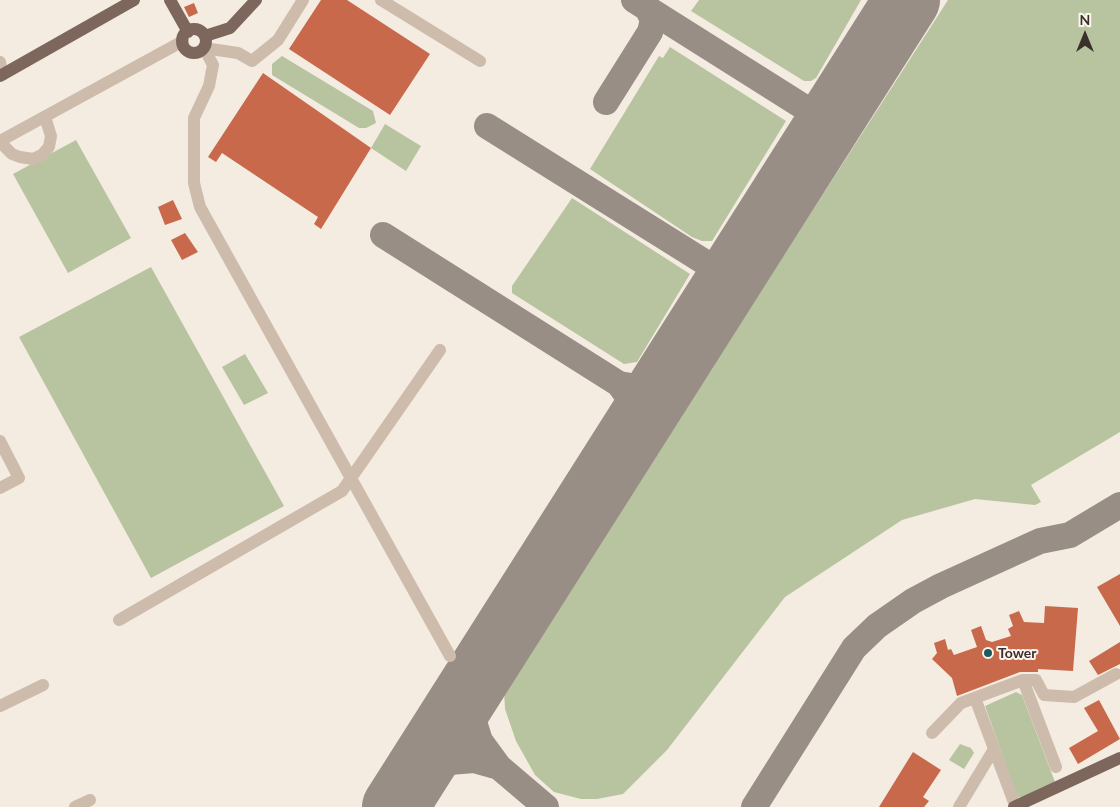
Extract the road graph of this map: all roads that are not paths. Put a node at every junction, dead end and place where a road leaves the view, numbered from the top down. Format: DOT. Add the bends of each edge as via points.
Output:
graph roads {
  1 [pos="134,0"];
  2 [pos="170,0"];
  3 [pos="256,0"];
  4 [pos="304,0"];
  5 [pos="381,0"];
  6 [pos="121,3"];
  7 [pos="185,36"];
  8 [pos="204,42"];
  9 [pos="480,61"];
  10 [pos="1,70"];
  11 [pos="45,116"];
  12 [pos="0,142"];
  13 [pos="440,350"];
  14 [pos="0,442"];
  15 [pos="350,479"];
  16 [pos="0,488"];
  17 [pos="119,620"];
  18 [pos="450,656"];
  19 [pos="1116,674"];
  20 [pos="1023,680"];
  21 [pos="43,685"];
  22 [pos="975,698"];
  23 [pos="0,706"];
  24 [pos="932,733"];
  25 [pos="994,749"];
  26 [pos="1120,758"];
  27 [pos="1056,767"];
  28 [pos="1063,785"];
  29 [pos="90,800"];
  30 [pos="1019,806"];
  31 [pos="75,807"];
  32 [pos="959,807"];
  33 [pos="1038,807"];
  1 -- 6 [label="main road"];
  2 -- 7 [label="main road"];
  3 -- 8 [label="main road" via="230,28"];
  4 -- 8 [label="street" via="278,40 252,61"];
  5 -- 9 [label="street"];
  6 -- 10 [label="main road"];
  7 -- 8 [label="main road" via="199,30"];
  7 -- 8 [label="main road" via="185,48 192,53"];
  7 -- 11 [label="street"];
  8 -- 15 [label="street" via="213,65 209,86 194,118 194,183 200,207"];
  11 -- 12 [label="street"];
  11 -- 12 [label="street" via="51,136 49,147 42,155 33,159 20,157"];
  13 -- 15 [label="street"];
  14 -- 16 [label="street" via="19,478"];
  15 -- 17 [label="street" via="342,491"];
  15 -- 18 [label="street"];
  19 -- 20 [label="street" via="1074,697 1044,695 1036,680"];
  20 -- 22 [label="street"];
  20 -- 27 [label="street"];
  21 -- 23 [label="street"];
  22 -- 24 [label="street" via="961,703"];
  22 -- 25 [label="street"];
  25 -- 30 [label="street"];
  25 -- 32 [label="street"];
  26 -- 28 [label="main road"];
  28 -- 30 [label="main road"];
  28 -- 33 [label="main road"];
  29 -- 31 [label="street"];
}
